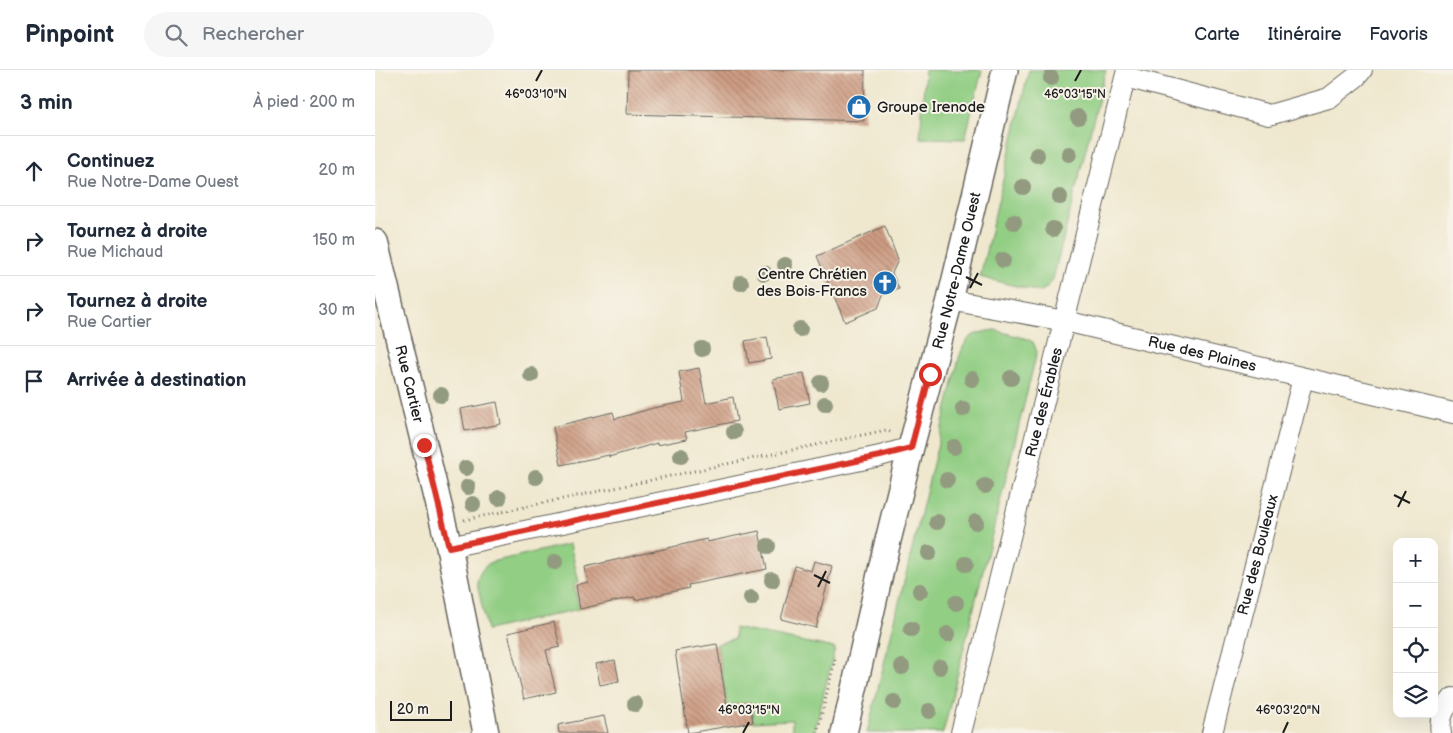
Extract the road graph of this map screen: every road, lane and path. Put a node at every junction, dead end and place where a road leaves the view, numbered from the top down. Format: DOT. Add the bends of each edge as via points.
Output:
graph roads {
  1 [pos="1005,70"];
  2 [pos="1362,70"];
  3 [pos="1127,74"];
  4 [pos="375,242"];
  5 [pos="950,300"];
  6 [pos="1065,322"];
  7 [pos="1303,378"];
  8 [pos="1453,413"];
  9 [pos="911,448"];
  10 [pos="449,547"];
  11 [pos="1453,698"];
  12 [pos="486,733"];
  13 [pos="844,733"];
  14 [pos="961,733"];
  15 [pos="1212,733"];
  16 [pos="1441,733"];
  1 -- 5 [label="street, Rue Notre-Dame Ouest"];
  2 -- 3 [label="street" via="1329,98 1269,115"];
  3 -- 6 [label="street, Rue des Érables"];
  4 -- 10 [label="street, Rue Cartier"];
  5 -- 6 [label="street, Rue des Plaines"];
  5 -- 9 [label="street, Rue Notre-Dame Ouest"];
  6 -- 7 [label="street, Rue des Plaines"];
  6 -- 14 [label="street, Rue des Érables"];
  7 -- 8 [label="street, Rue des Plaines"];
  7 -- 15 [label="street, Rue des Bouleaux"];
  9 -- 10 [label="street"];
  9 -- 13 [label="street, Rue Notre-Dame Ouest"];
  10 -- 12 [label="street, Rue Cartier"];
  11 -- 16 [label="street" via="1441,716"];
}
